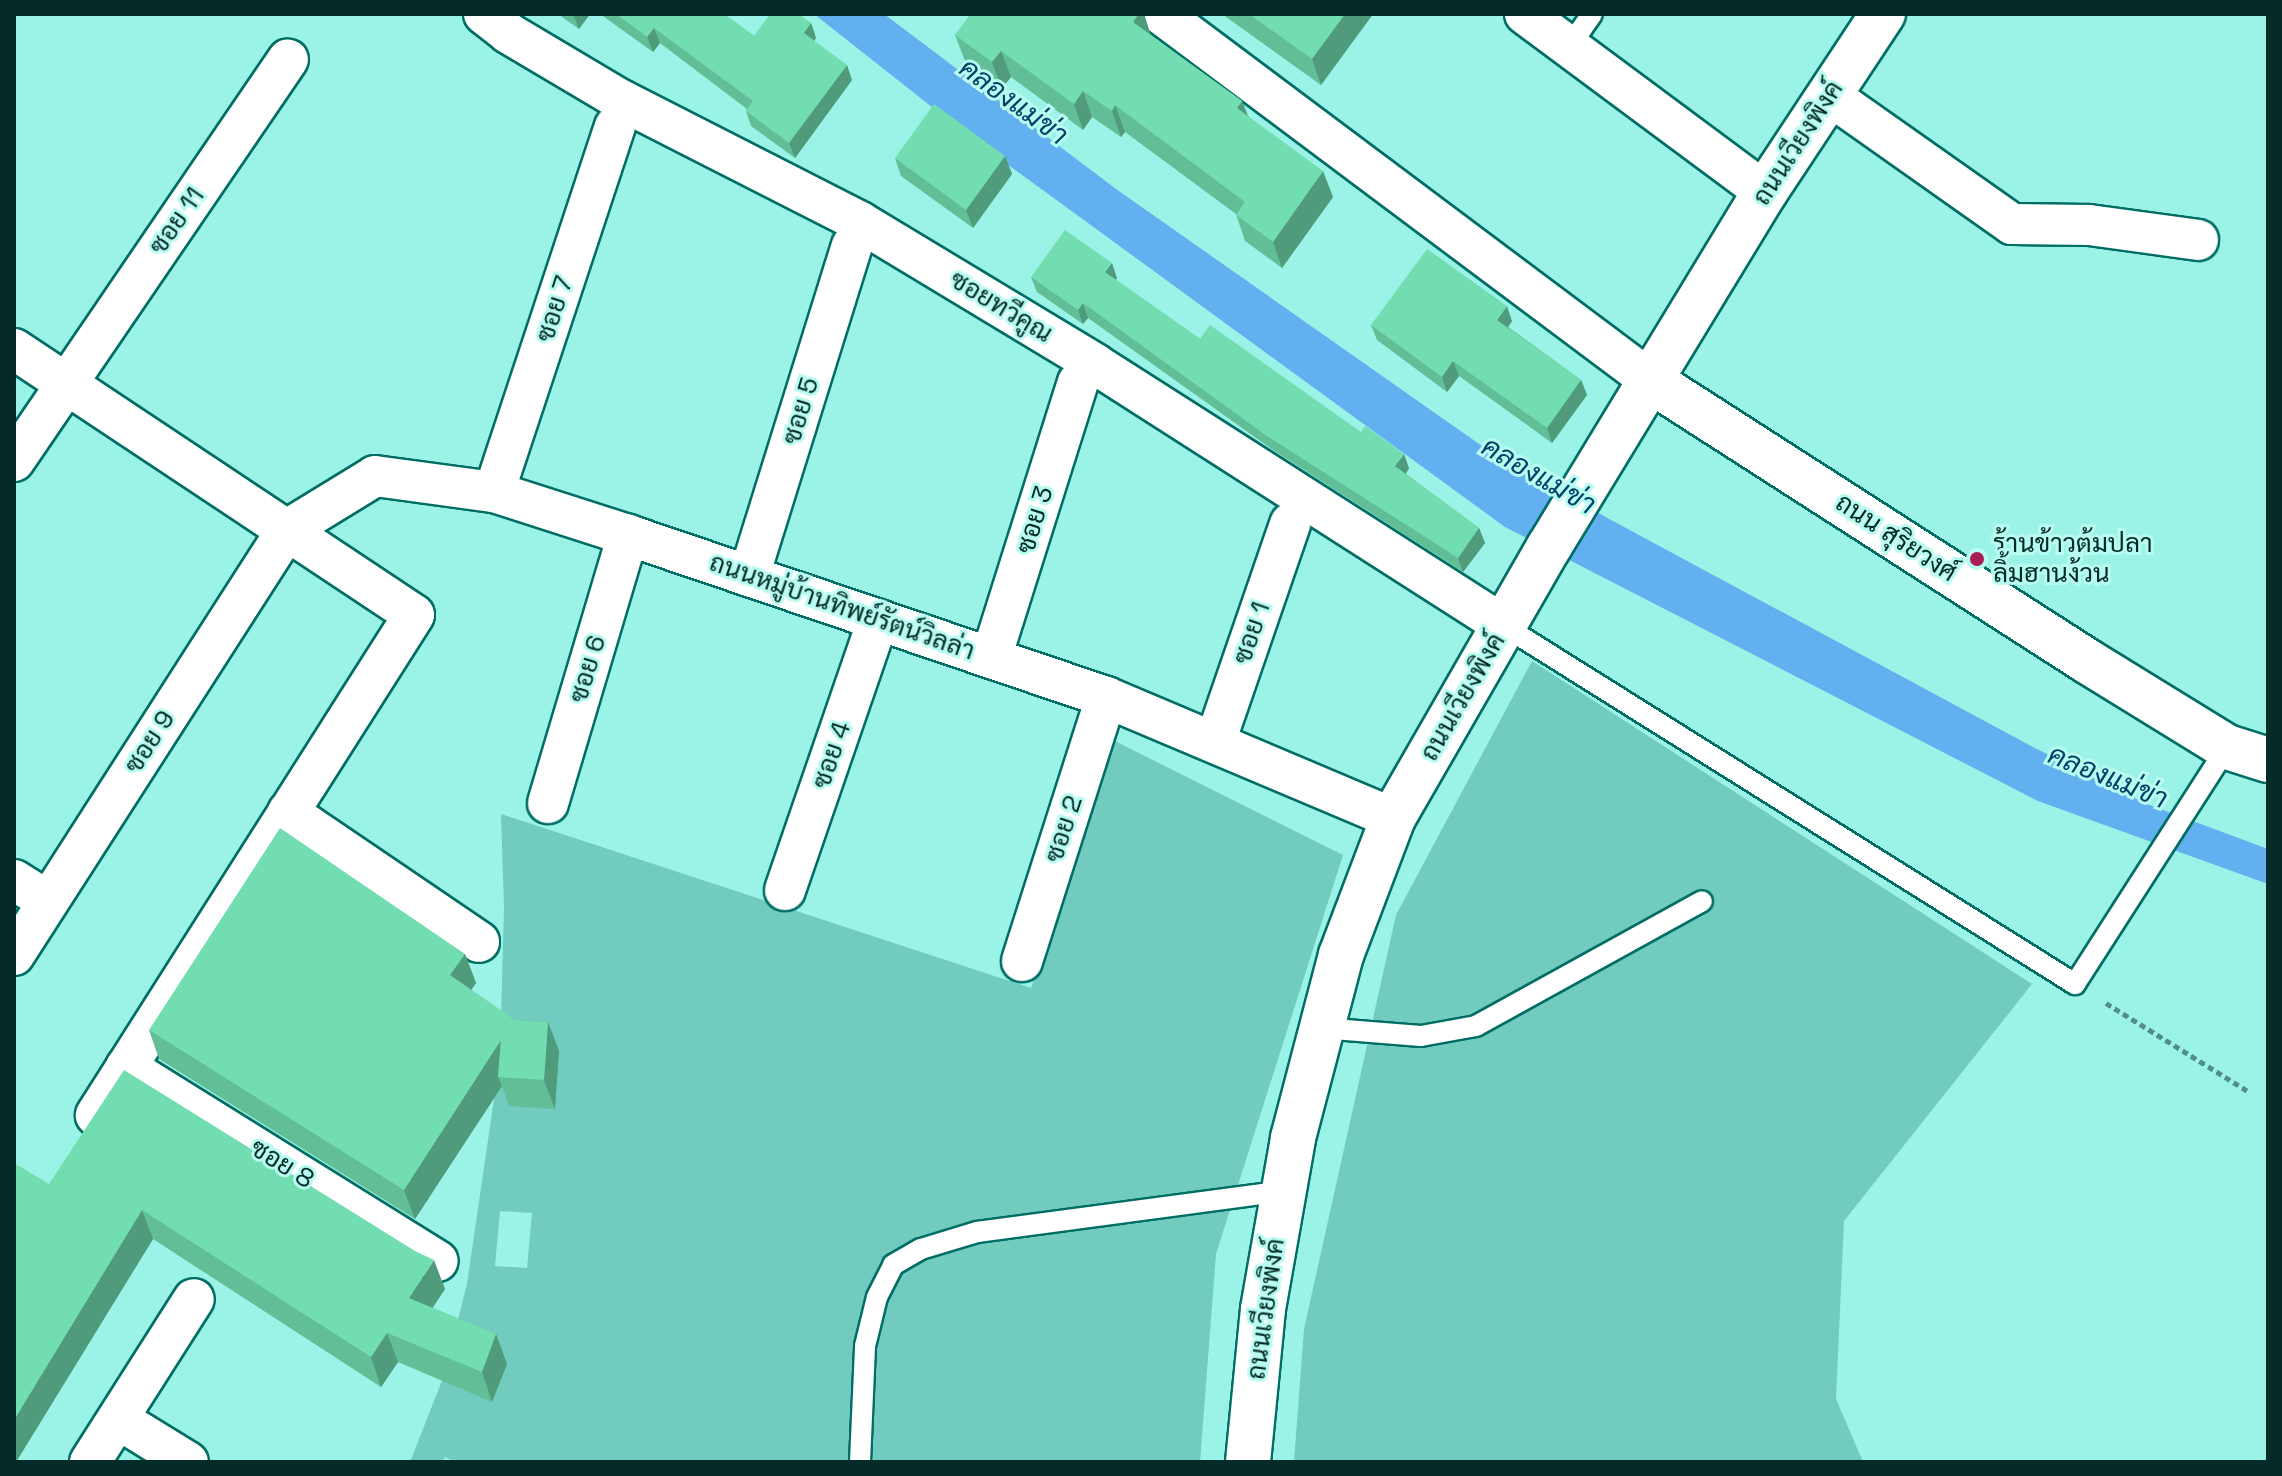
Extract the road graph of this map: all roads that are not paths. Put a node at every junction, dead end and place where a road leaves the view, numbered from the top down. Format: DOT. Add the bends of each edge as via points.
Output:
graph roads {
  1 [pos="484,14"];
  2 [pos="1161,14"];
  3 [pos="1525,14"];
  4 [pos="1592,14"];
  5 [pos="1883,14"];
  6 [pos="1569,47"];
  7 [pos="288,59"];
  8 [pos="1829,95"];
  9 [pos="615,126"];
  10 [pos="1765,192"];
  11 [pos="2198,240"];
  12 [pos="852,246"];
  13 [pos="14,349"];
  14 [pos="1651,381"];
  15 [pos="1078,382"];
  16 [pos="65,383"];
  17 [pos="14,461"];
  18 [pos="494,492"];
  19 [pos="1290,524"];
  20 [pos="287,530"];
  21 [pos="628,535"];
  22 [pos="749,576"];
  23 [pos="878,620"];
  24 [pos="1504,626"];
  25 [pos="991,658"];
  26 [pos="1106,697"];
  27 [pos="1215,742"];
  28 [pos="2227,747"];
  29 [pos="2268,760"];
  30 [pos="548,803"];
  31 [pos="288,812"];
  32 [pos="1393,818"];
  33 [pos="14,880"];
  34 [pos="785,890"];
  35 [pos="47,901"];
  36 [pos="1702,901"];
  37 [pos="479,942"];
  38 [pos="14,955"];
  39 [pos="1022,961"];
  40 [pos="1321,1028"];
  41 [pos="126,1067"];
  42 [pos="76,1146"];
  43 [pos="1283,1191"];
  44 [pos="438,1261"];
  45 [pos="194,1299"];
  46 [pos="118,1419"];
  47 [pos="90,1462"];
  48 [pos="188,1462"];
  49 [pos="860,1462"];
  50 [pos="1248,1462"];
  1 -- 24 [label="street, ซอยทวีคูณ" via="621,100 860,222 1095,364"];
  2 -- 14 [label="street"];
  3 -- 6 [label="street"];
  4 -- 6 [label="lane"];
  5 -- 8 [label="street, ถนนเวียงพิงค์"];
  6 -- 10 [label="street"];
  7 -- 16 [label="street, ซอย 11"];
  8 -- 10 [label="street, ถนนเวียงพิงค์"];
  8 -- 11 [label="street" via="2012,224 2089,225"];
  9 -- 18 [label="street, ซอย 7"];
  10 -- 14 [label="street, ถนนเวียงพิงค์"];
  12 -- 22 [label="street, ซอย 5"];
  13 -- 16 [label="street"];
  14 -- 24 [label="street, ถนนเวียงพิงค์"];
  14 -- 28 [label="street, ถนน สุริยวงศ์"];
  15 -- 25 [label="street, ซอย 3"];
  16 -- 17 [label="street, ซอย 11"];
  16 -- 20 [label="street"];
  18 -- 20 [label="street, ถนนหมู่บ้านทิพย์รัตน์วิลล่า" via="375,476"];
  18 -- 21 [label="street, ถนนหมู่บ้านทิพย์รัตน์วิลล่า"];
  19 -- 27 [label="street, ซอย 1"];
  20 -- 31 [label="street" via="414,615"];
  20 -- 35 [label="street, ซอย 9"];
  21 -- 22 [label="street, ถนนหมู่บ้านทิพย์รัตน์วิลล่า"];
  21 -- 30 [label="street, ซอย 6"];
  22 -- 23 [label="street, ถนนหมู่บ้านทิพย์รัตน์วิลล่า"];
  23 -- 25 [label="street, ถนนหมู่บ้านทิพย์รัตน์วิลล่า"];
  23 -- 34 [label="street, ซอย 4"];
  24 -- 28 [label="lane" via="2075,984"];
  24 -- 32 [label="street, ถนนเวียงพิงค์"];
  25 -- 26 [label="street, ถนนหมู่บ้านทิพย์รัตน์วิลล่า"];
  26 -- 27 [label="street, ถนนหมู่บ้านทิพย์รัตน์วิลล่า"];
  26 -- 39 [label="street, ซอย 2"];
  27 -- 32 [label="street, ถนนหมู่บ้านทิพย์รัตน์วิลล่า"];
  28 -- 29 [label="street, ถนน สุริยวงศ์"];
  31 -- 37 [label="street"];
  31 -- 41 [label="street"];
  32 -- 40 [label="street, ถนนเวียงพิงค์" via="1341,955"];
  33 -- 35 [label="street"];
  35 -- 38 [label="street, ซอย 9"];
  36 -- 40 [label="lane" via="1476,1026 1421,1036"];
  40 -- 43 [label="street, ถนนเวียงพิงค์"];
  41 -- 42 [label="street"];
  41 -- 44 [label="street, ซอย 8"];
  43 -- 49 [label="lane" via="977,1232 921,1249 893,1265 877,1297 865,1346"];
  43 -- 50 [label="street, ถนนเวียงพิงค์" via="1263,1309"];
  45 -- 46 [label="street"];
  46 -- 47 [label="street"];
  46 -- 48 [label="street"];
}
